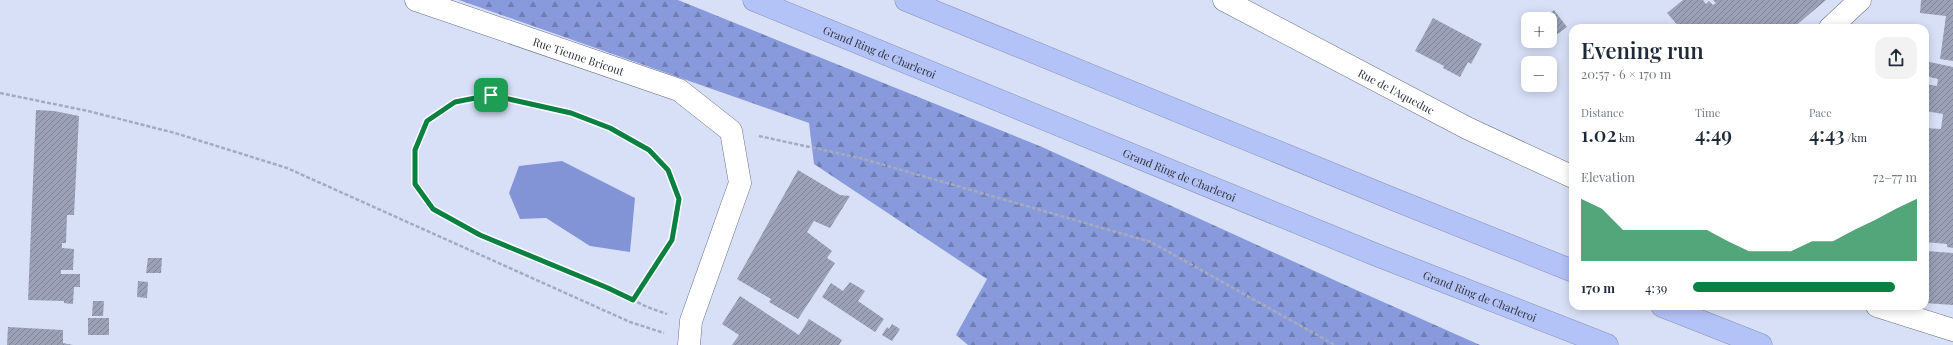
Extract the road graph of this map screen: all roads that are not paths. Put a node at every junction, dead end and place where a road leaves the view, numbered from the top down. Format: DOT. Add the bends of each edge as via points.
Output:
graph roads {
  1 [pos="416,0"];
  2 [pos="754,0"];
  3 [pos="906,0"];
  4 [pos="1224,0"];
  5 [pos="1860,0"];
  6 [pos="1834,24"];
  7 [pos="1569,175"];
  8 [pos="1569,269"];
  9 [pos="1672,310"];
  10 [pos="1890,310"];
  11 [pos="1953,330"];
  12 [pos="690,336"];
  13 [pos="1607,345"];
  14 [pos="1761,345"];
  1 -- 12 [label="street, Rue Tienne Bricout" via="680,90 731,130 740,183 703,285"];
  2 -- 13 [label="highway, Grand Ring de Charleroi" via="1374,254"];
  3 -- 8 [label="highway"];
  4 -- 7 [label="street, Rue de l'Aqueduc" via="1467,128"];
  5 -- 6 [label="street"];
  9 -- 14 [label="highway"];
  10 -- 11 [label="street"];
}
